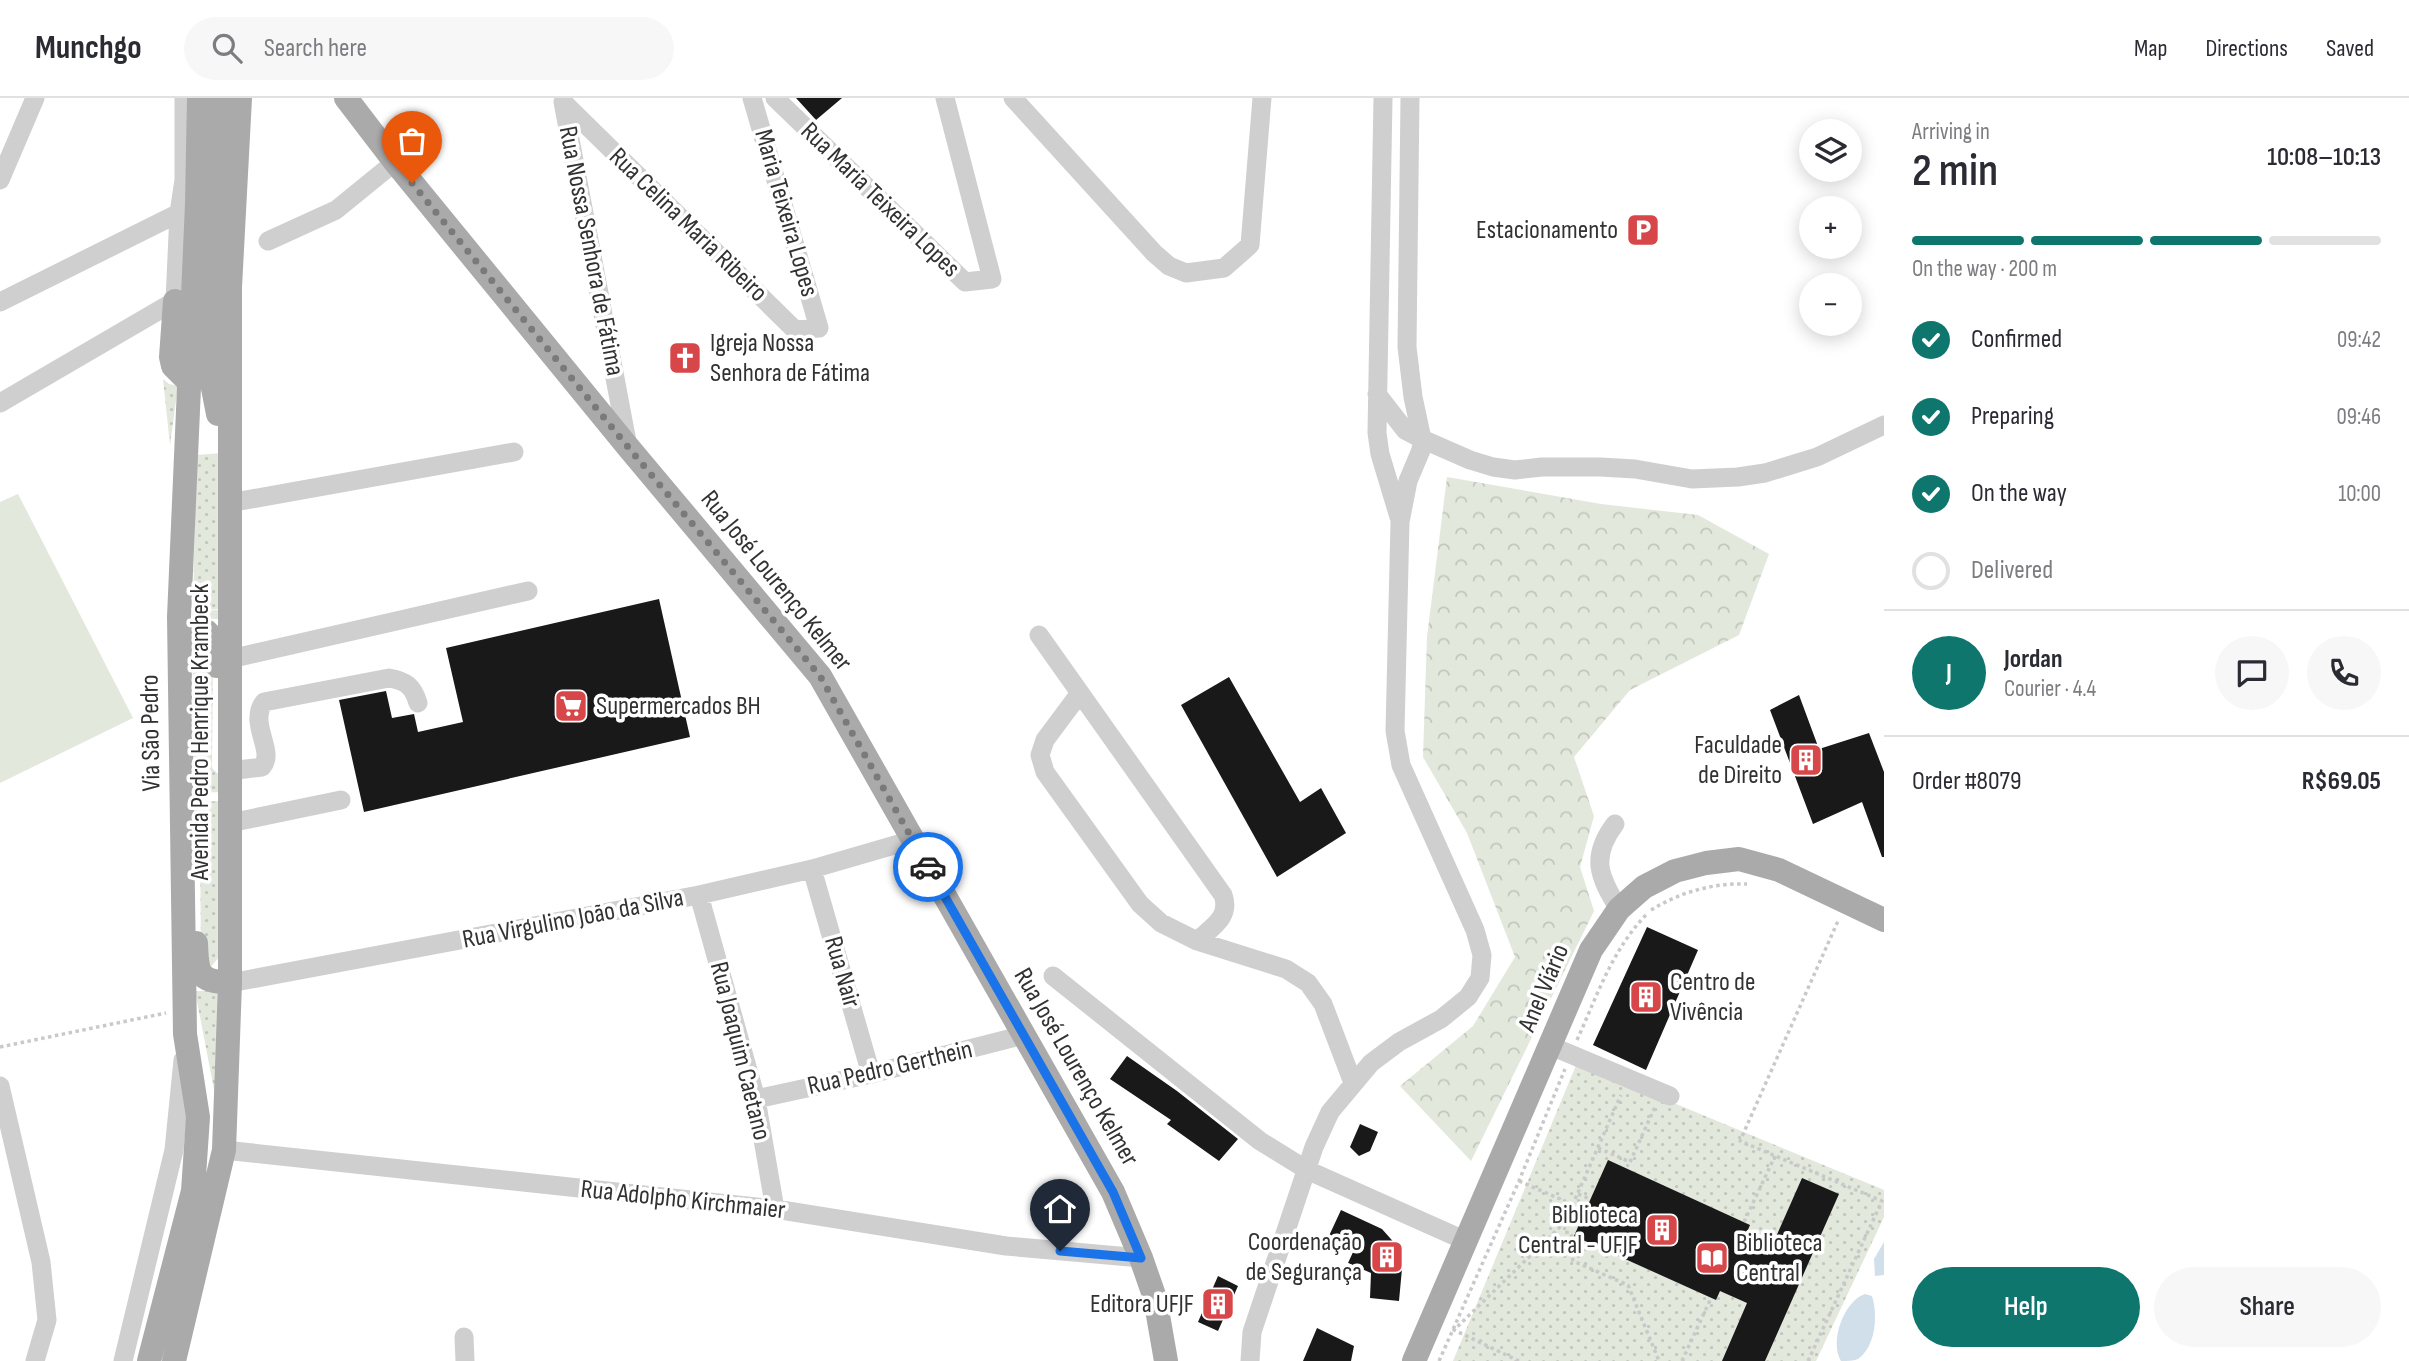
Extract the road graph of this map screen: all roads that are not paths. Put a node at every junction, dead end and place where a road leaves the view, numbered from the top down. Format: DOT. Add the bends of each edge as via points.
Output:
graph roads {
  1 [pos="35,98"];
  2 [pos="184,98"];
  3 [pos="199,98"];
  4 [pos="219,98"];
  5 [pos="240,98"];
  6 [pos="346,98"];
  7 [pos="752,98"];
  8 [pos="775,98"];
  9 [pos="945,98"];
  10 [pos="1013,98"];
  11 [pos="1262,98"];
  12 [pos="1383,98"];
  13 [pos="1410,98"];
  14 [pos="562,101"];
  15 [pos="395,162"];
  16 [pos="0,180"];
  17 [pos="179,213"];
  18 [pos="268,242"];
  19 [pos="1380,268"];
  20 [pos="1408,269"];
  21 [pos="174,301"];
  22 [pos="0,302"];
  23 [pos="819,328"];
  24 [pos="190,382"];
  25 [pos="1377,394"];
  26 [pos="0,403"];
  27 [pos="1884,425"];
  28 [pos="1422,439"];
  29 [pos="229,444"];
  30 [pos="628,447"];
  31 [pos="514,452"];
  32 [pos="229,503"];
  33 [pos="1400,522"];
  34 [pos="528,591"];
  35 [pos="1040,635"];
  36 [pos="180,650"];
  37 [pos="230,659"];
  38 [pos="1080,693"];
  39 [pos="418,703"];
  40 [pos="229,771"];
  41 [pos="341,800"];
  42 [pos="230,823"];
  43 [pos="1615,824"];
  44 [pos="182,834"];
  45 [pos="912,840"];
  46 [pos="812,869"];
  47 [pos="699,895"];
  48 [pos="1619,909"];
  49 [pos="1884,920"];
  50 [pos="1197,942"];
  51 [pos="1053,975"];
  52 [pos="230,983"];
  53 [pos="185,1034"];
  54 [pos="1024,1035"];
  55 [pos="1551,1046"];
  56 [pos="871,1074"];
  57 [pos="1353,1083"];
  58 [pos="0,1086"];
  59 [pos="1666,1094"];
  60 [pos="756,1099"];
  61 [pos="224,1150"];
  62 [pos="1307,1170"];
  63 [pos="775,1209"];
  64 [pos="1466,1241"];
  65 [pos="1142,1261"];
  66 [pos="464,1337"];
  67 [pos="35,1361"];
  68 [pos="123,1361"];
  69 [pos="149,1361"];
  70 [pos="174,1361"];
  71 [pos="465,1361"];
  72 [pos="1152,1361"];
  73 [pos="1166,1361"];
  74 [pos="1250,1361"];
  75 [pos="1414,1361"];
  1 -- 16 [label="street"];
  2 -- 17 [label="street" via="184,180"];
  3 -- 24 [label="main road, Via São Pedro"];
  4 -- 29 [label="main road" via="211,378"];
  5 -- 29 [label="main road, Avenida Pedro Henrique Krambeck" via="230,288"];
  6 -- 15 [label="main road, Rua José Lourenço Kelmer"];
  7 -- 23 [label="street, Maria Teixeira Lopes"];
  8 -- 9 [label="street, Rua Maria Teixeira Lopes" via="965,282 992,279"];
  10 -- 11 [label="street" via="1154,253 1186,273 1224,268 1250,245"];
  12 -- 19 [label="street"];
  13 -- 20 [label="street"];
  14 -- 23 [label="street, Rua Celina Maria Ribeiro" via="795,330"];
  14 -- 30 [label="street, Rua Nossa Senhora de Fátima"];
  15 -- 18 [label="street" via="336,210"];
  15 -- 30 [label="main road, Rua José Lourenço Kelmer"];
  17 -- 21 [label="street"];
  17 -- 22 [label="street"];
  19 -- 20 [label="street"];
  19 -- 25 [label="street"];
  20 -- 28 [label="street" via="1407,347"];
  21 -- 24 [label="main road" via="171,356 173,366"];
  21 -- 26 [label="street"];
  24 -- 36 [label="main road, Via São Pedro"];
  25 -- 28 [label="street" via="1405,430"];
  25 -- 33 [label="street" via="1380,454"];
  27 -- 28 [label="street" via="1817,457 1765,473 1711,480 1600,467 1504,469"];
  28 -- 33 [label="street"];
  29 -- 32 [label="main road, Avenida Pedro Henrique Krambeck"];
  30 -- 45 [label="main road, Rua José Lourenço Kelmer" via="820,676"];
  31 -- 32 [label="street"];
  32 -- 37 [label="main road, Avenida Pedro Henrique Krambeck"];
  33 -- 57 [label="street" via="1397,747 1482,955 1480,978 1468,997 1380,1056"];
  34 -- 37 [label="street"];
  35 -- 38 [label="street"];
  36 -- 40 [label="main road" via="194,632 206,631 217,642 220,755 221,764"];
  36 -- 44 [label="main road, Via São Pedro"];
  37 -- 40 [label="main road, Avenida Pedro Henrique Krambeck"];
  38 -- 50 [label="street" via="1223,895 1227,905 1223,916"];
  38 -- 50 [label="street" via="1045,740 1040,755 1045,772 1140,904 1161,923"];
  39 -- 40 [label="street" via="410,686 389,678 264,702 259,711 260,732 268,758 262,767"];
  40 -- 42 [label="main road, Avenida Pedro Henrique Krambeck"];
  41 -- 42 [label="street"];
  42 -- 52 [label="main road, Avenida Pedro Henrique Krambeck"];
  43 -- 48 [label="street" via="1603,840 1599,861 1603,883"];
  44 -- 52 [label="main road" via="193,845 196,967 207,980"];
  44 -- 53 [label="main road, Via São Pedro"];
  45 -- 46 [label="street, Rua Virgulino João da Silva"];
  45 -- 54 [label="main road, Rua José Lourenço Kelmer"];
  46 -- 47 [label="street, Rua Virgulino João da Silva"];
  46 -- 56 [label="street, Rua Nair"];
  47 -- 52 [label="street, Rua Virgulino João da Silva"];
  47 -- 60 [label="street, Rua Joaquim Caetano"];
  48 -- 49 [label="main road, Anel Viário" via="1644,887 1675,871 1739,859 1779,870"];
  48 -- 55 [label="main road, Anel Viário" via="1591,950"];
  50 -- 57 [label="street" via="1286,969 1308,983 1323,1004"];
  51 -- 62 [label="street" via="1260,1141"];
  52 -- 61 [label="main road, Avenida Pedro Henrique Krambeck"];
  53 -- 68 [label="street" via="174,1150"];
  53 -- 69 [label="main road, Via São Pedro" via="198,1117 193,1191"];
  54 -- 56 [label="street, Rua Pedro Gerthein"];
  54 -- 65 [label="main road, Rua José Lourenço Kelmer" via="1113,1192"];
  55 -- 59 [label="street"];
  55 -- 64 [label="main road, Anel Viário"];
  56 -- 60 [label="street, Rua Pedro Gerthein"];
  57 -- 62 [label="street" via="1325,1121"];
  58 -- 67 [label="street" via="41,1262 47,1320"];
  60 -- 63 [label="street, Rua Joaquim Caetano"];
  61 -- 63 [label="street, Rua Adolpho Kirchmaier"];
  61 -- 70 [label="main road, Avenida Pedro Henrique Krambeck"];
  62 -- 64 [label="street"];
  62 -- 74 [label="street" via="1252,1332"];
  63 -- 65 [label="street, Rua Adolpho Kirchmaier" via="1006,1246"];
  64 -- 75 [label="main road, Anel Viário"];
  65 -- 72 [label="main road, Rua José Lourenço Kelmer" via="1142,1301"];
  65 -- 73 [label="main road, Rua José Lourenço Kelmer"];
  66 -- 71 [label="street"];
}
